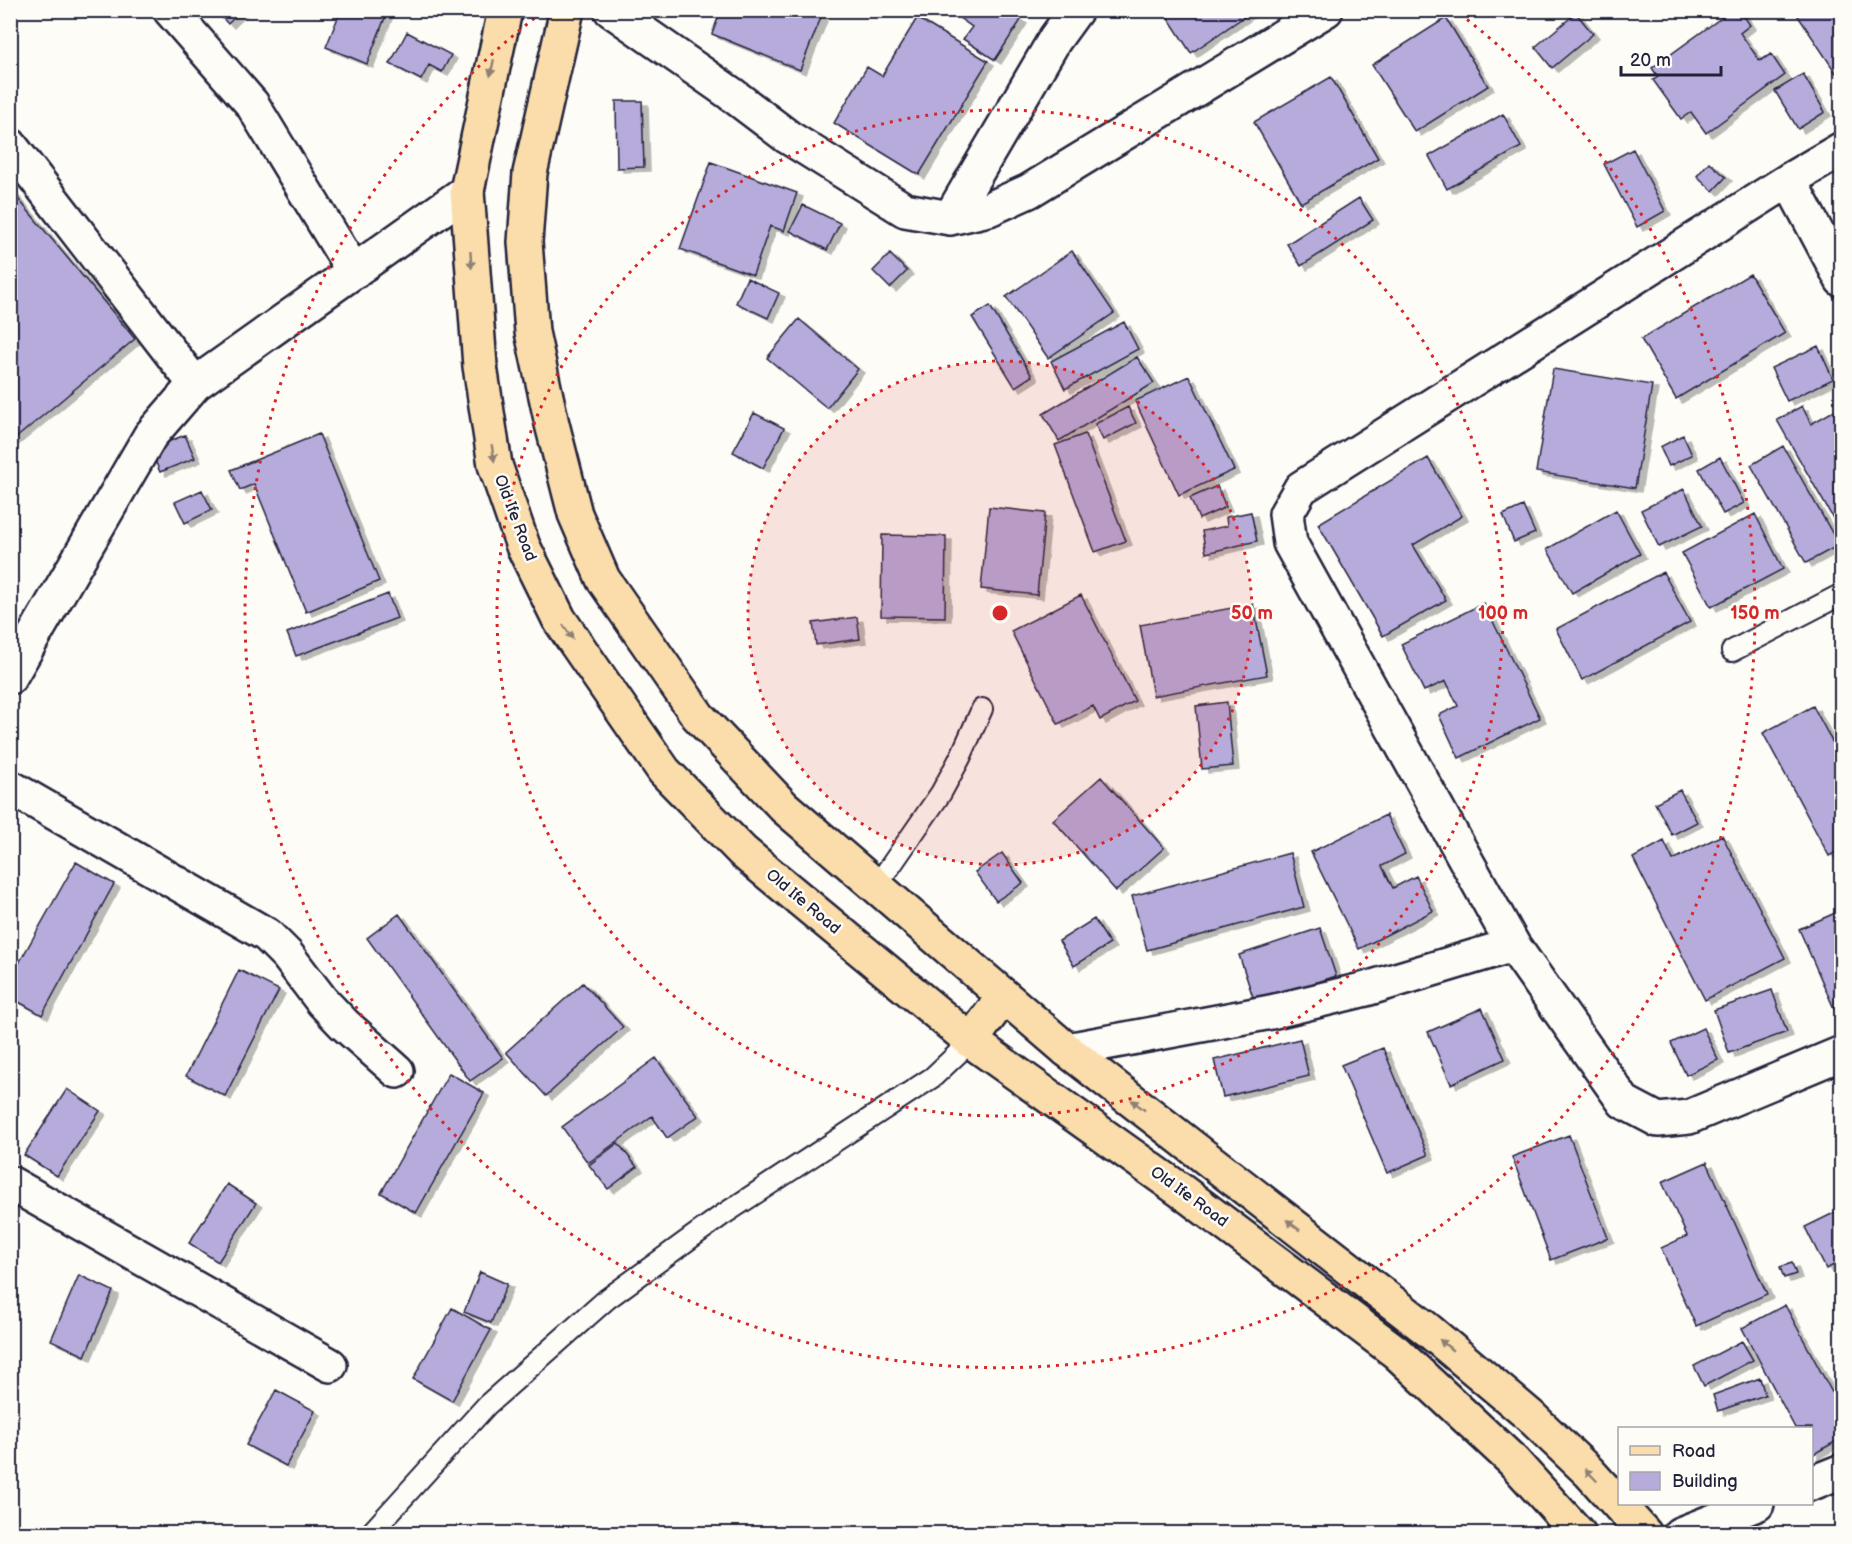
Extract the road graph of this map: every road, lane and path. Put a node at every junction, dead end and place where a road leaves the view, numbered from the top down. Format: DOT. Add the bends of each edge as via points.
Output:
graph roads {
  1 [pos="170,10"];
  2 [pos="505,10"];
  3 [pos="567,10"];
  4 [pos="611,10"];
  5 [pos="1076,10"];
  6 [pos="1326,10"];
  7 [pos="10,145"];
  8 [pos="1842,149"];
  9 [pos="1788,180"];
  10 [pos="467,191"];
  11 [pos="950,218"];
  12 [pos="354,272"];
  13 [pos="1842,280"];
  14 [pos="195,384"];
  15 [pos="1842,594"];
  16 [pos="1732,651"];
  17 [pos="10,677"];
  18 [pos="982,709"];
  19 [pos="10,787"];
  20 [pos="876,887"];
  21 [pos="1513,945"];
  22 [pos="1004,996"];
  23 [pos="971,1041"];
  24 [pos="1067,1050"];
  25 [pos="1842,1053"];
  26 [pos="397,1071"];
  27 [pos="10,1183"];
  28 [pos="330,1365"];
  29 [pos="1842,1471"];
  30 [pos="1813,1483"];
  31 [pos="1618,1504"];
  32 [pos="1619,1505"];
  33 [pos="1752,1505"];
  34 [pos="370,1533"];
  35 [pos="1579,1533"];
  36 [pos="1645,1533"];
  37 [pos="1680,1533"];
  1 -- 12 [label="street" via="252,104"];
  2 -- 10 [label="main road, Old Ife Road, one-way"];
  3 -- 20 [label="main road" via="530,173 525,242 532,332 575,514 603,579 698,716 784,807"];
  4 -- 11 [label="street" via="788,136 905,210"];
  5 -- 11 [label="street"];
  6 -- 11 [label="street" via="1029,191 989,209"];
  7 -- 14 [label="street"];
  8 -- 9 [label="street"];
  9 -- 13 [label="street"];
  9 -- 21 [label="street" via="1301,488 1286,514 1290,543"];
  10 -- 12 [label="street"];
  10 -- 23 [label="main road, Old Ife Road, one-way" via="480,366 495,465 523,546 559,619 664,771 743,852"];
  12 -- 14 [label="street"];
  14 -- 17 [label="street" via="150,436"];
  15 -- 16 [label="lane"];
  18 -- 20 [label="lane" via="942,793"];
  19 -- 26 [label="street" via="267,935 322,1001"];
  20 -- 22 [label="main road"];
  21 -- 24 [label="street" via="1366,989 1271,1012"];
  21 -- 25 [label="street" via="1624,1102 1658,1120 1689,1117"];
  22 -- 23 [label="main road"];
  22 -- 24 [label="main road"];
  23 -- 34 [label="lane" via="933,1077 721,1216 607,1299 487,1405"];
  23 -- 35 [label="main road, Old Ife Road" via="1180,1190 1396,1352 1513,1461"];
  31 -- 24 [label="main road, one-way" via="1529,1415 1428,1329"];
  27 -- 28 [label="street"];
  29 -- 30 [label="street"];
  36 -- 32 [label="main road, one-way"];
  33 -- 37 [label="street"];
}
